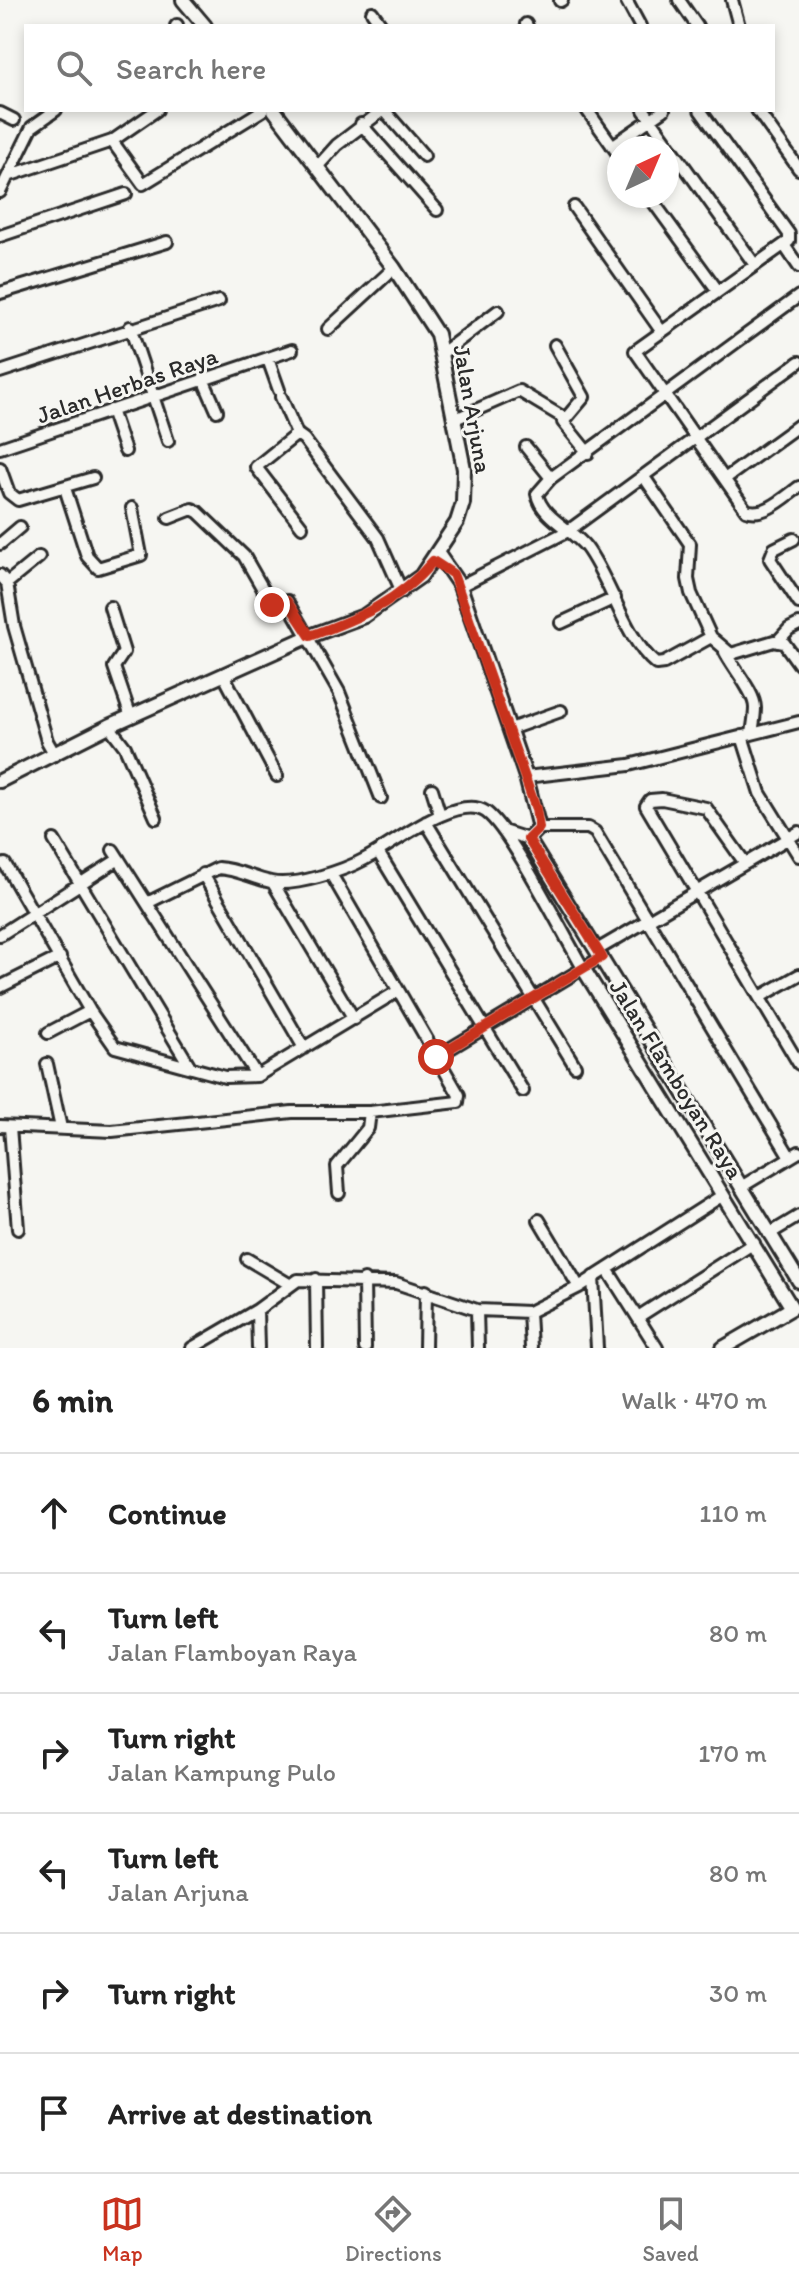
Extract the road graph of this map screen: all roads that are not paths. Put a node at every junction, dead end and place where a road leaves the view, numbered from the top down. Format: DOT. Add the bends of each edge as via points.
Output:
graph roads {
  1 [pos="183,0"];
  2 [pos="626,0"];
  3 [pos="679,0"];
  4 [pos="732,0"];
  5 [pos="372,12"];
  6 [pos="203,24"];
  7 [pos="381,24"];
  8 [pos="639,24"];
  9 [pos="696,24"];
  10 [pos="738,24"];
  11 [pos="53,112"];
  12 [pos="154,112"];
  13 [pos="260,112"];
  14 [pos="276,112"];
  15 [pos="381,112"];
  16 [pos="386,112"];
  17 [pos="588,112"];
  18 [pos="701,112"];
  19 [pos="758,112"];
  20 [pos="0,113"];
  21 [pos="647,115"];
  22 [pos="14,120"];
  23 [pos="361,124"];
  24 [pos="628,136"];
  25 [pos="607,138"];
  26 [pos="112,141"];
  27 [pos="424,156"];
  28 [pos="318,166"];
  29 [pos="799,169"];
  30 [pos="3,184"];
  31 [pos="126,194"];
  32 [pos="574,207"];
  33 [pos="658,208"];
  34 [pos="437,210"];
  35 [pos="0,236"];
  36 [pos="167,242"];
  37 [pos="784,245"];
  38 [pos="755,265"];
  39 [pos="799,267"];
  40 [pos="394,268"];
  41 [pos="718,291"];
  42 [pos="0,293"];
  43 [pos="799,296"];
  44 [pos="219,301"];
  45 [pos="498,311"];
  46 [pos="130,327"];
  47 [pos="328,329"];
  48 [pos="662,332"];
  49 [pos="555,345"];
  50 [pos="292,350"];
  51 [pos="441,354"];
  52 [pos="268,359"];
  53 [pos="799,362"];
  54 [pos="0,372"];
  55 [pos="203,379"];
  56 [pos="665,394"];
  57 [pos="153,396"];
  58 [pos="111,410"];
  59 [pos="217,411"];
  60 [pos="564,418"];
  61 [pos="453,420"];
  62 [pos="799,425"];
  63 [pos="297,434"];
  64 [pos="698,437"];
  65 [pos="168,441"];
  66 [pos="526,447"];
  67 [pos="0,448"];
  68 [pos="125,451"];
  69 [pos="588,453"];
  70 [pos="0,468"];
  71 [pos="644,477"];
  72 [pos="93,478"];
  73 [pos="551,478"];
  74 [pos="726,478"];
  75 [pos="799,487"];
  76 [pos="65,488"];
  77 [pos="132,508"];
  78 [pos="169,518"];
  79 [pos="20,527"];
  80 [pos="302,527"];
  81 [pos="568,531"];
  82 [pos="794,539"];
  83 [pos="0,544"];
  84 [pos="39,557"];
  85 [pos="439,560"];
  86 [pos="3,579"];
  87 [pos="460,586"];
  88 [pos="402,592"];
  89 [pos="615,598"];
  90 [pos="799,603"];
  91 [pos="110,607"];
  92 [pos="561,623"];
  93 [pos="799,624"];
  94 [pos="310,636"];
  95 [pos="711,637"];
  96 [pos="777,642"];
  97 [pos="725,652"];
  98 [pos="799,664"];
  99 [pos="224,676"];
  100 [pos="561,711"];
  101 [pos="131,717"];
  102 [pos="799,722"];
  103 [pos="109,726"];
  104 [pos="510,729"];
  105 [pos="747,735"];
  106 [pos="55,755"];
  107 [pos="277,776"];
  108 [pos="526,777"];
  109 [pos="0,781"];
  110 [pos="432,789"];
  111 [pos="381,798"];
  112 [pos="440,815"];
  113 [pos="156,818"];
  114 [pos="426,822"];
  115 [pos="539,828"];
  116 [pos="503,831"];
  117 [pos="799,832"];
  118 [pos="789,838"];
  119 [pos="528,839"];
  120 [pos="54,840"];
  121 [pos="378,852"];
  122 [pos="799,856"];
  123 [pos="745,863"];
  124 [pos="5,864"];
  125 [pos="203,874"];
  126 [pos="331,874"];
  127 [pos="80,883"];
  128 [pos="273,883"];
  129 [pos="697,893"];
  130 [pos="147,903"];
  131 [pos="33,910"];
  132 [pos="649,922"];
  133 [pos="0,935"];
  134 [pos="600,953"];
  135 [pos="60,957"];
  136 [pos="583,968"];
  137 [pos="799,975"];
  138 [pos="0,987"];
  139 [pos="398,991"];
  140 [pos="532,997"];
  141 [pos="760,997"];
  142 [pos="90,1011"];
  143 [pos="354,1019"];
  144 [pos="484,1028"];
  145 [pos="48,1033"];
  146 [pos="304,1048"];
  147 [pos="436,1057"];
  148 [pos="47,1064"];
  149 [pos="799,1064"];
  150 [pos="575,1066"];
  151 [pos="191,1068"];
  152 [pos="257,1076"];
  153 [pos="523,1091"];
  154 [pos="370,1112"];
  155 [pos="5,1126"];
  156 [pos="61,1128"];
  157 [pos="794,1155"];
  158 [pos="741,1187"];
  159 [pos="339,1193"];
  160 [pos="723,1195"];
  161 [pos="799,1216"];
  162 [pos="539,1220"];
  163 [pos="18,1229"];
  164 [pos="769,1234"];
  165 [pos="754,1243"];
  166 [pos="247,1259"];
  167 [pos="607,1269"];
  168 [pos="593,1277"];
  169 [pos="316,1279"];
  170 [pos="364,1280"];
  171 [pos="799,1281"];
  172 [pos="289,1284"];
  173 [pos="579,1287"];
  174 [pos="426,1291"];
  175 [pos="795,1306"];
  176 [pos="257,1310"];
  177 [pos="477,1310"];
  178 [pos="529,1312"];
  179 [pos="638,1317"];
  180 [pos="192,1348"];
  181 [pos="258,1348"];
  182 [pos="317,1348"];
  183 [pos="365,1348"];
  184 [pos="425,1348"];
  185 [pos="478,1348"];
  186 [pos="531,1348"];
  187 [pos="597,1348"];
  188 [pos="657,1348"];
  189 [pos="723,1348"];
  1 -- 6 [label="street"];
  2 -- 8 [label="street"];
  3 -- 9 [label="street"];
  4 -- 10 [label="street"];
  5 -- 7 [label="street"];
  11 -- 30 [label="street" via="32,127"];
  12 -- 26 [label="street"];
  13 -- 26 [label="street" via="143,184"];
  14 -- 28 [label="street, Jalan Arjuna"];
  15 -- 23 [label="street"];
  16 -- 27 [label="street"];
  17 -- 25 [label="street"];
  18 -- 37 [label="street" via="789,234"];
  19 -- 29 [label="street"];
  20 -- 22 [label="street"];
  21 -- 24 [label="street"];
  21 -- 38 [label="street"];
  23 -- 28 [label="street"];
  23 -- 34 [label="street"];
  26 -- 30 [label="street"];
  28 -- 40 [label="street, Jalan Arjuna"];
  31 -- 35 [label="street"];
  32 -- 48 [label="street"];
  33 -- 41 [label="street"];
  36 -- 42 [label="street"];
  37 -- 38 [label="street"];
  37 -- 39 [label="street"];
  38 -- 41 [label="street"];
  40 -- 47 [label="street"];
  40 -- 51 [label="street, Jalan Arjuna" via="431,322"];
  41 -- 48 [label="street"];
  43 -- 56 [label="street"];
  44 -- 46 [label="street"];
  45 -- 51 [label="street"];
  46 -- 54 [label="street"];
  46 -- 57 [label="street"];
  48 -- 56 [label="street" via="635,351"];
  49 -- 60 [label="street" via="584,397"];
  50 -- 52 [label="street, Jalan Herbas Raya"];
  51 -- 61 [label="street, Jalan Arjuna"];
  52 -- 55 [label="street, Jalan Herbas Raya"];
  52 -- 63 [label="street"];
  53 -- 64 [label="street"];
  55 -- 57 [label="street, Jalan Herbas Raya"];
  55 -- 59 [label="street"];
  56 -- 64 [label="street"];
  56 -- 69 [label="street"];
  57 -- 58 [label="street, Jalan Herbas Raya"];
  57 -- 65 [label="street"];
  58 -- 67 [label="street, Jalan Herbas Raya"];
  58 -- 68 [label="street"];
  60 -- 61 [label="street" via="519,391"];
  60 -- 69 [label="street"];
  61 -- 85 [label="street, Jalan Arjuna" via="465,488 457,522"];
  62 -- 74 [label="street"];
  63 -- 80 [label="street" via="256,467"];
  63 -- 88 [label="street" via="378,538"];
  64 -- 71 [label="street"];
  64 -- 74 [label="street"];
  66 -- 73 [label="street"];
  69 -- 73 [label="street"];
  70 -- 76 [label="street" via="15,499"];
  71 -- 81 [label="street"];
  71 -- 95 [label="street" via="690,544 691,593"];
  72 -- 76 [label="street"];
  73 -- 81 [label="street" via="538,489 538,500"];
  74 -- 75 [label="street" via="752,512 770,508"];
  76 -- 77 [label="street" via="87,556 98,568 141,555"];
  78 -- 94 [label="street" via="192,509 198,512 244,556 272,605 287,601"];
  79 -- 83 [label="street"];
  81 -- 87 [label="street"];
  81 -- 89 [label="street" via="588,549"];
  82 -- 90 [label="street" via="774,549 770,559"];
  84 -- 86 [label="street"];
  85 -- 87 [label="street"];
  85 -- 88 [label="street, Jalan Arjuna"];
  86 -- 106 [label="street"];
  87 -- 104 [label="street"];
  88 -- 94 [label="street, Jalan Arjuna" via="364,616"];
  89 -- 92 [label="street"];
  89 -- 95 [label="street" via="656,664"];
  91 -- 101 [label="street" via="124,652 115,675"];
  93 -- 96 [label="street"];
  94 -- 99 [label="street, Jalan Arjuna"];
  94 -- 111 [label="street" via="339,692"];
  95 -- 97 [label="street"];
  96 -- 97 [label="street"];
  96 -- 98 [label="street" via="789,647"];
  97 -- 105 [label="street" via="755,706"];
  99 -- 101 [label="street, Jalan Arjuna"];
  99 -- 107 [label="street"];
  100 -- 104 [label="street"];
  101 -- 103 [label="street, Jalan Arjuna"];
  102 -- 105 [label="street"];
  103 -- 106 [label="street, Jalan Arjuna"];
  103 -- 113 [label="street" via="125,747"];
  104 -- 108 [label="street"];
  105 -- 108 [label="street" via="629,765"];
  105 -- 118 [label="street" via="760,793"];
  106 -- 109 [label="street, Jalan Arjuna"];
  108 -- 115 [label="street"];
  110 -- 112 [label="street"];
  112 -- 114 [label="street"];
  112 -- 116 [label="street" via="480,809"];
  114 -- 121 [label="street"];
  114 -- 140 [label="street"];
  115 -- 119 [label="street"];
  115 -- 132 [label="street" via="595,832"];
  116 -- 119 [label="street"];
  116 -- 136 [label="street, Jalan Flamboyan Raya"];
  117 -- 118 [label="street"];
  118 -- 122 [label="street"];
  118 -- 123 [label="street"];
  119 -- 134 [label="street, Jalan Flamboyan Raya"];
  120 -- 127 [label="street"];
  121 -- 126 [label="street"];
  121 -- 144 [label="street"];
  123 -- 129 [label="street"];
  123 -- 129 [label="street" via="708,809 650,800 646,806"];
  124 -- 131 [label="street"];
  125 -- 128 [label="street" via="229,869"];
  125 -- 130 [label="street"];
  125 -- 146 [label="street"];
  126 -- 128 [label="street"];
  126 -- 139 [label="street"];
  127 -- 130 [label="street" via="116,855"];
  127 -- 131 [label="street"];
  127 -- 151 [label="street"];
  128 -- 143 [label="street"];
  129 -- 132 [label="street"];
  129 -- 141 [label="street"];
  130 -- 152 [label="street"];
  131 -- 133 [label="street"];
  131 -- 135 [label="street"];
  132 -- 134 [label="street"];
  132 -- 157 [label="street"];
  134 -- 136 [label="street"];
  134 -- 158 [label="street, Jalan Flamboyan Raya"];
  135 -- 138 [label="street"];
  135 -- 142 [label="street"];
  136 -- 140 [label="street"];
  136 -- 160 [label="street, Jalan Flamboyan Raya"];
  137 -- 141 [label="street"];
  139 -- 143 [label="street"];
  139 -- 147 [label="street"];
  140 -- 144 [label="street"];
  140 -- 150 [label="street"];
  141 -- 149 [label="street"];
  142 -- 145 [label="street"];
  142 -- 151 [label="street" via="120,1050"];
  143 -- 146 [label="street"];
  144 -- 147 [label="street"];
  144 -- 153 [label="street"];
  146 -- 152 [label="street"];
  147 -- 154 [label="street" via="458,1102"];
  148 -- 156 [label="street"];
  151 -- 152 [label="street" via="241,1079"];
  154 -- 156 [label="street" via="292,1112 112,1131"];
  154 -- 159 [label="street" via="368,1128 337,1166"];
  155 -- 156 [label="street"];
  155 -- 163 [label="street"];
  157 -- 158 [label="street"];
  158 -- 164 [label="street, Jalan Flamboyan Raya"];
  160 -- 165 [label="street, Jalan Flamboyan Raya"];
  160 -- 167 [label="street"];
  161 -- 164 [label="street"];
  162 -- 173 [label="street"];
  164 -- 171 [label="street, Jalan Flamboyan Raya"];
  165 -- 175 [label="street, Jalan Flamboyan Raya"];
  165 -- 179 [label="street"];
  166 -- 172 [label="street"];
  167 -- 168 [label="street"];
  167 -- 179 [label="street"];
  168 -- 173 [label="street"];
  168 -- 187 [label="street"];
  169 -- 170 [label="street"];
  169 -- 172 [label="street"];
  169 -- 182 [label="street"];
  170 -- 174 [label="street"];
  170 -- 183 [label="street"];
  172 -- 176 [label="street"];
  173 -- 178 [label="street"];
  174 -- 177 [label="street"];
  174 -- 184 [label="street"];
  175 -- 189 [label="street"];
  176 -- 180 [label="street"];
  176 -- 181 [label="street"];
  177 -- 178 [label="street"];
  177 -- 185 [label="street"];
  178 -- 186 [label="street"];
  179 -- 188 [label="street"];
}
